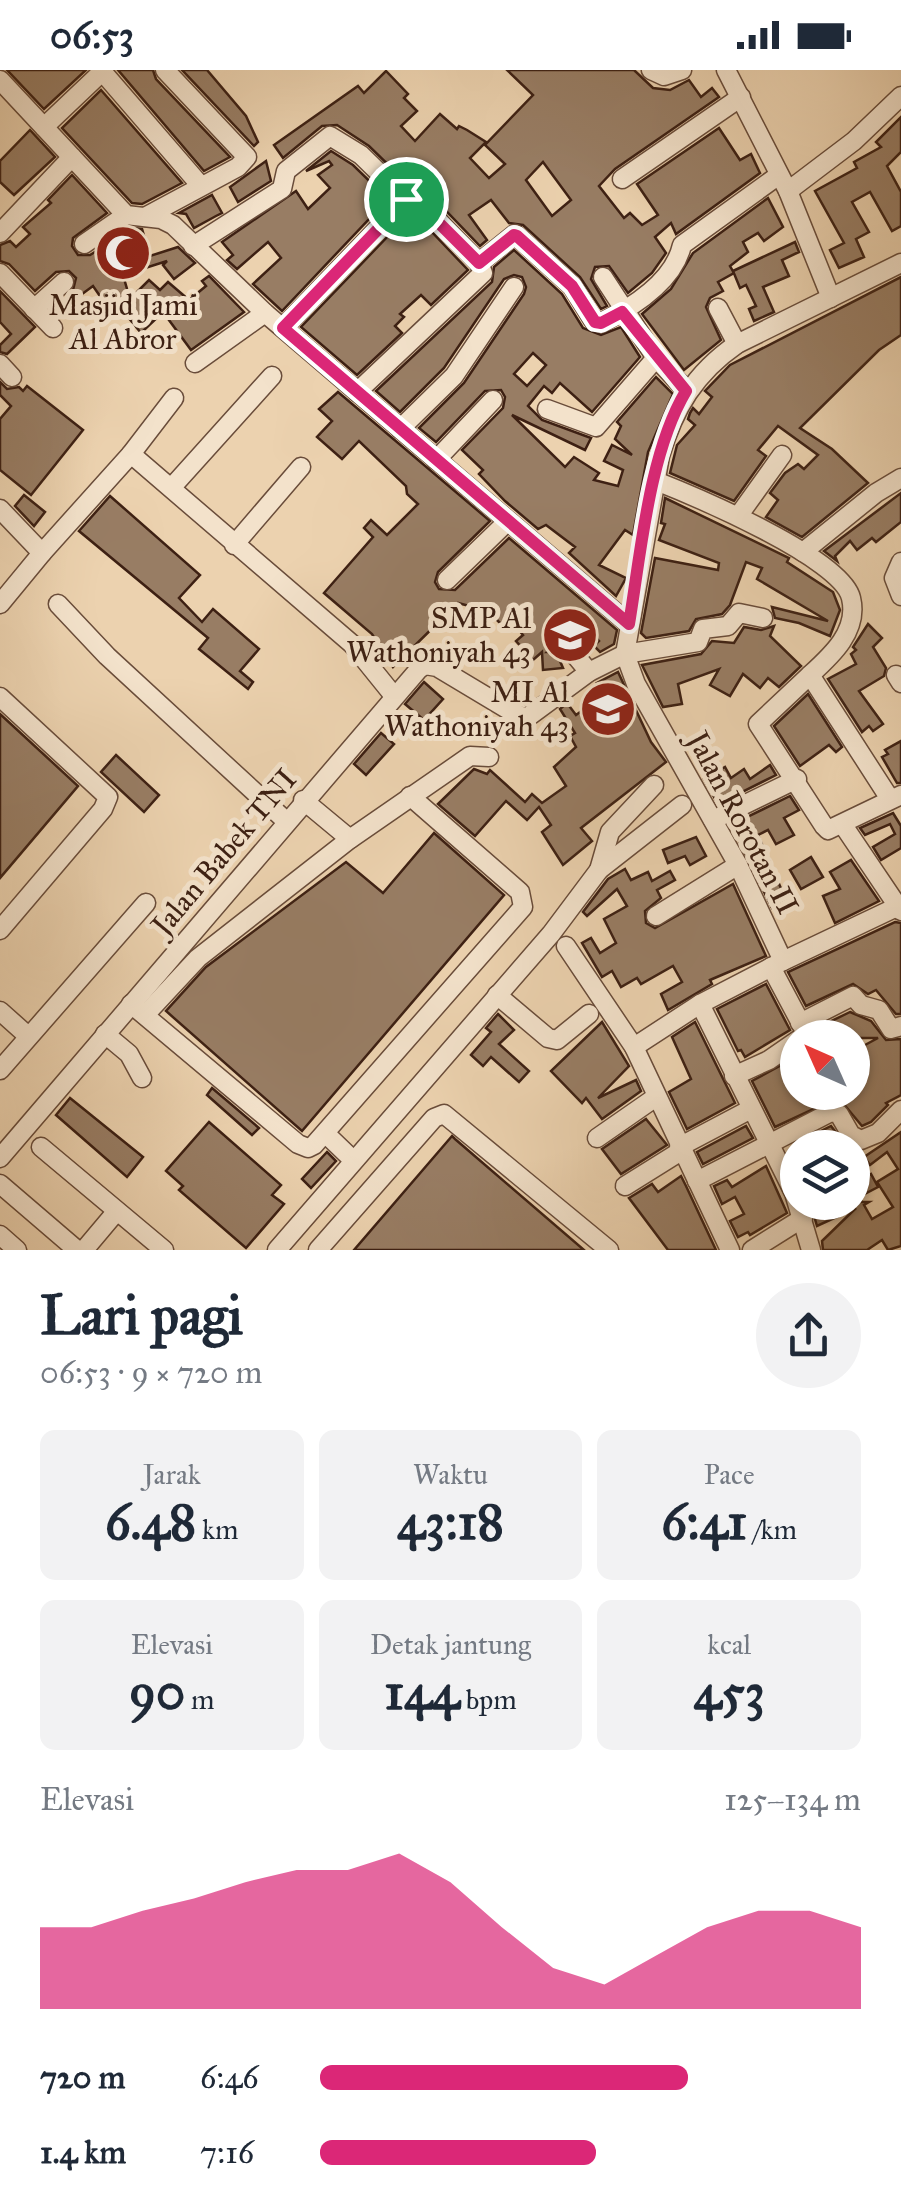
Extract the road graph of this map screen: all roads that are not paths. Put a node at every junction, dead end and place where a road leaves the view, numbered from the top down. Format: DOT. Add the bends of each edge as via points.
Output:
graph roads {
  1 [pos="102,70"];
  2 [pos="165,70"];
  3 [pos="652,70"];
  4 [pos="682,70"];
  5 [pos="726,70"];
  6 [pos="0,80"];
  7 [pos="901,96"];
  8 [pos="741,97"];
  9 [pos="44,127"];
  10 [pos="72,157"];
  11 [pos="622,180"];
  12 [pos="784,183"];
  13 [pos="201,186"];
  14 [pos="406,199"];
  15 [pos="136,216"];
  16 [pos="0,233"];
  17 [pos="84,244"];
  18 [pos="194,246"];
  19 [pos="479,263"];
  20 [pos="901,263"];
  21 [pos="0,273"];
  22 [pos="603,277"];
  23 [pos="64,282"];
  24 [pos="514,287"];
  25 [pos="831,298"];
  26 [pos="718,308"];
  27 [pos="34,309"];
  28 [pos="622,312"];
  29 [pos="265,314"];
  30 [pos="54,328"];
  31 [pos="283,328"];
  32 [pos="736,344"];
  33 [pos="656,358"];
  34 [pos="195,364"];
  35 [pos="272,376"];
  36 [pos="686,391"];
  37 [pos="357,392"];
  38 [pos="174,398"];
  39 [pos="493,400"];
  40 [pos="547,409"];
  41 [pos="400,429"];
  42 [pos="132,454"];
  43 [pos="782,455"];
  44 [pos="436,460"];
  45 [pos="301,467"];
  46 [pos="901,478"];
  47 [pos="656,480"];
  48 [pos="172,487"];
  49 [pos="0,508"];
  50 [pos="739,515"];
  51 [pos="507,522"];
  52 [pos="234,544"];
  53 [pos="803,552"];
  54 [pos="42,554"];
  55 [pos="901,562"];
  56 [pos="447,580"];
  57 [pos="901,596"];
  58 [pos="0,604"];
  59 [pos="58,604"];
  60 [pos="763,618"];
  61 [pos="629,624"];
  62 [pos="561,638"];
  63 [pos="624,654"];
  64 [pos="589,672"];
  65 [pos="810,675"];
  66 [pos="394,696"];
  67 [pos="0,697"];
  68 [pos="489,757"];
  69 [pos="796,778"];
  70 [pos="654,785"];
  71 [pos="410,796"];
  72 [pos="895,797"];
  73 [pos="304,800"];
  74 [pos="682,805"];
  75 [pos="712,820"];
  76 [pos="286,821"];
  77 [pos="842,825"];
  78 [pos="350,839"];
  79 [pos="738,865"];
  80 [pos="598,870"];
  81 [pos="146,903"];
  82 [pos="900,908"];
  83 [pos="656,916"];
  84 [pos="0,930"];
  85 [pos="566,946"];
  86 [pos="777,964"];
  87 [pos="498,995"];
  88 [pos="700,1004"];
  89 [pos="138,1009"];
  90 [pos="0,1011"];
  91 [pos="589,1014"];
  92 [pos="796,1020"];
  93 [pos="821,1020"];
  94 [pos="900,1029"];
  95 [pos="105,1034"];
  96 [pos="28,1036"];
  97 [pos="634,1047"];
  98 [pos="780,1052"];
  99 [pos="0,1070"];
  100 [pos="734,1076"];
  101 [pos="142,1078"];
  102 [pos="656,1097"];
  103 [pos="751,1109"];
  104 [pos="901,1110"];
  105 [pos="326,1134"];
  106 [pos="596,1138"];
  107 [pos="768,1143"];
  108 [pos="41,1147"];
  109 [pos="680,1149"];
  110 [pos="0,1158"];
  111 [pos="353,1160"];
  112 [pos="780,1169"];
  113 [pos="697,1181"];
  114 [pos="0,1184"];
  115 [pos="625,1186"];
  116 [pos="116,1212"];
  117 [pos="800,1220"];
  118 [pos="803,1220"];
  119 [pos="0,1235"];
  120 [pos="17,1250"];
  121 [pos="81,1250"];
  122 [pos="164,1250"];
  123 [pos="277,1250"];
  124 [pos="318,1250"];
  125 [pos="609,1250"];
  126 [pos="730,1250"];
  127 [pos="752,1250"];
  128 [pos="810,1250"];
  1 -- 9 [label="street"];
  1 -- 13 [label="street"];
  2 -- 13 [label="street" via="246,154 238,166"];
  3 -- 4 [label="street" via="664,76"];
  5 -- 8 [label="street"];
  6 -- 9 [label="street"];
  7 -- 12 [label="street" via="854,141"];
  8 -- 11 [label="street"];
  8 -- 12 [label="street"];
  9 -- 10 [label="street"];
  10 -- 15 [label="street"];
  10 -- 16 [label="street"];
  12 -- 25 [label="street"];
  12 -- 28 [label="street" via="682,246 678,267"];
  13 -- 15 [label="street"];
  14 -- 18 [label="street" via="361,155 330,136 286,171 282,189"];
  14 -- 19 [label="street" via="414,196"];
  14 -- 31 [label="street"];
  15 -- 17 [label="street"];
  15 -- 18 [label="street" via="172,225"];
  18 -- 29 [label="street"];
  19 -- 28 [label="street" via="515,234 572,286 595,322"];
  19 -- 37 [label="street" via="482,275"];
  20 -- 25 [label="street"];
  21 -- 27 [label="street"];
  22 -- 28 [label="street"];
  23 -- 27 [label="street"];
  24 -- 41 [label="street" via="454,376"];
  25 -- 32 [label="street"];
  26 -- 32 [label="street"];
  27 -- 30 [label="street"];
  28 -- 33 [label="street"];
  29 -- 31 [label="street"];
  29 -- 34 [label="street"];
  31 -- 37 [label="street"];
  32 -- 36 [label="street"];
  33 -- 36 [label="street"];
  33 -- 40 [label="street" via="596,427"];
  35 -- 48 [label="street"];
  36 -- 47 [label="street" via="668,428"];
  37 -- 41 [label="street"];
  38 -- 42 [label="street"];
  39 -- 44 [label="street"];
  41 -- 44 [label="street"];
  42 -- 48 [label="street"];
  42 -- 54 [label="street"];
  43 -- 50 [label="street"];
  44 -- 51 [label="street"];
  45 -- 52 [label="street"];
  46 -- 53 [label="street"];
  47 -- 50 [label="street"];
  47 -- 61 [label="street"];
  48 -- 52 [label="street"];
  49 -- 54 [label="street"];
  50 -- 53 [label="street"];
  51 -- 56 [label="street"];
  51 -- 61 [label="street"];
  52 -- 66 [label="street" via="357,636"];
  53 -- 65 [label="street" via="851,598 843,643"];
  54 -- 58 [label="street"];
  55 -- 57 [label="street" via="894,578"];
  59 -- 76 [label="street"];
  60 -- 63 [label="street" via="740,613 728,626 703,630 698,642"];
  61 -- 63 [label="street"];
  62 -- 64 [label="street"];
  63 -- 64 [label="street"];
  63 -- 75 [label="street, Jalan Rorotan II"];
  64 -- 66 [label="street, Jalan Babek TNI" via="528,718 430,665"];
  65 -- 69 [label="street" via="758,724"];
  65 -- 72 [label="street"];
  66 -- 73 [label="street, Jalan Babek TNI"];
  67 -- 84 [label="street" via="108,797 104,810"];
  68 -- 71 [label="street" via="470,756"];
  69 -- 75 [label="street"];
  69 -- 77 [label="street" via="826,828"];
  70 -- 80 [label="street" via="610,832"];
  71 -- 78 [label="street"];
  71 -- 105 [label="street" via="520,892 524,903"];
  72 -- 77 [label="street"];
  73 -- 76 [label="street, Jalan Babek TNI"];
  73 -- 78 [label="street"];
  74 -- 80 [label="street"];
  75 -- 79 [label="street, Jalan Rorotan II"];
  76 -- 89 [label="street, Jalan Babek TNI"];
  77 -- 82 [label="street"];
  78 -- 89 [label="street"];
  79 -- 83 [label="street"];
  79 -- 86 [label="street, Jalan Rorotan II"];
  80 -- 87 [label="street"];
  81 -- 96 [label="street"];
  82 -- 86 [label="street"];
  85 -- 97 [label="street"];
  86 -- 88 [label="street"];
  86 -- 92 [label="street, Jalan Rorotan II"];
  87 -- 91 [label="street" via="557,1040"];
  87 -- 111 [label="street"];
  88 -- 97 [label="street"];
  88 -- 100 [label="street"];
  89 -- 95 [label="street, Jalan Babek TNI"];
  89 -- 105 [label="street" via="298,1144 310,1147"];
  90 -- 96 [label="street"];
  93 -- 94 [label="street" via="854,996"];
  95 -- 101 [label="street" via="129,1054"];
  95 -- 110 [label="street, Jalan Babek TNI"];
  96 -- 99 [label="street"];
  97 -- 102 [label="street"];
  98 -- 100 [label="street"];
  100 -- 103 [label="street"];
  102 -- 106 [label="street"];
  102 -- 109 [label="street"];
  103 -- 107 [label="street"];
  103 -- 109 [label="street"];
  104 -- 107 [label="street" via="861,1140 839,1114 825,1114"];
  105 -- 111 [label="street"];
  107 -- 112 [label="street"];
  107 -- 113 [label="street"];
  108 -- 116 [label="street"];
  109 -- 113 [label="street"];
  109 -- 115 [label="street"];
  111 -- 123 [label="street"];
  113 -- 126 [label="street"];
  114 -- 121 [label="street"];
  116 -- 121 [label="street"];
  116 -- 122 [label="street"];
  117 -- 127 [label="street"];
  118 -- 128 [label="street"];
  119 -- 120 [label="street"];
  124 -- 125 [label="street" via="442,1114"];
}
